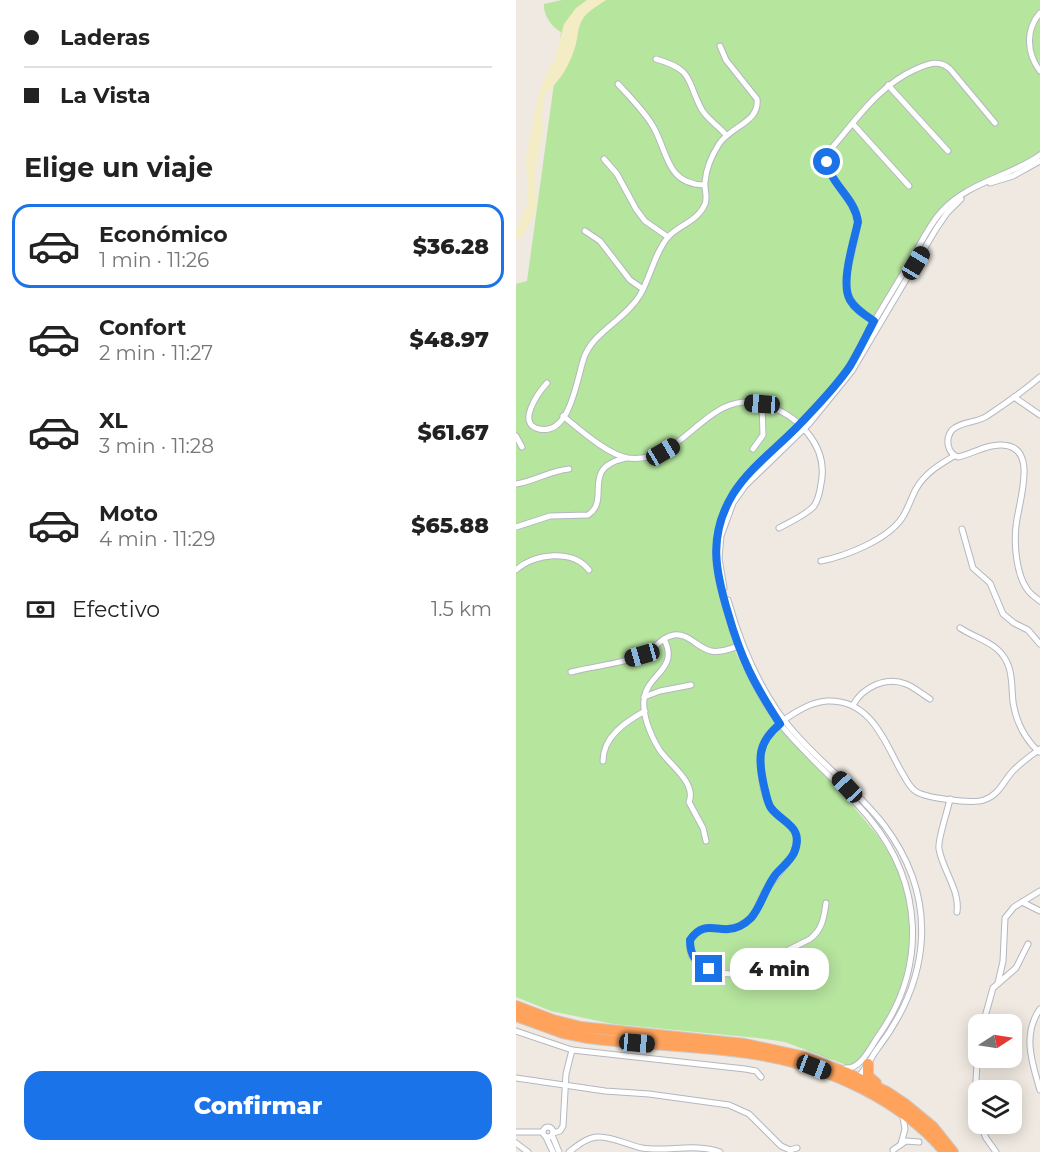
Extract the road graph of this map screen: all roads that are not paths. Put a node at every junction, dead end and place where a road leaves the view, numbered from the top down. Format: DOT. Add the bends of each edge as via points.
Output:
graph roads {
  1 [pos="1040,13"];
  2 [pos="720,46"];
  3 [pos="656,59"];
  4 [pos="1040,72"];
  5 [pos="618,84"];
  6 [pos="888,85"];
  7 [pos="995,123"];
  8 [pos="853,124"];
  9 [pos="726,135"];
  10 [pos="948,151"];
  11 [pos="1040,155"];
  12 [pos="604,159"];
  13 [pos="1040,161"];
  14 [pos="704,185"];
  15 [pos="909,186"];
  16 [pos="969,191"];
  17 [pos="585,231"];
  18 [pos="668,237"];
  19 [pos="643,289"];
  20 [pos="874,321"];
  21 [pos="880,325"];
  22 [pos="1040,377"];
  23 [pos="547,383"];
  24 [pos="1014,397"];
  25 [pos="762,404"];
  26 [pos="1040,415"];
  27 [pos="563,416"];
  28 [pos="802,427"];
  29 [pos="516,436"];
  30 [pos="522,447"];
  31 [pos="753,449"];
  32 [pos="954,456"];
  33 [pos="628,458"];
  34 [pos="569,469"];
  35 [pos="516,484"];
  36 [pos="516,527"];
  37 [pos="779,528"];
  38 [pos="962,529"];
  39 [pos="821,561"];
  40 [pos="519,565"];
  41 [pos="516,570"];
  42 [pos="589,570"];
  43 [pos="1040,601"];
  44 [pos="960,628"];
  45 [pos="664,639"];
  46 [pos="1040,644"];
  47 [pos="740,645"];
  48 [pos="571,672"];
  49 [pos="691,685"];
  50 [pos="644,697"];
  51 [pos="930,699"];
  52 [pos="853,705"];
  53 [pos="645,711"];
  54 [pos="783,722"];
  55 [pos="1039,751"];
  56 [pos="603,761"];
  57 [pos="845,788"];
  58 [pos="950,799"];
  59 [pos="706,841"];
  60 [pos="1040,891"];
  61 [pos="1022,902"];
  62 [pos="826,903"];
  63 [pos="1040,911"];
  64 [pos="957,912"];
  65 [pos="1028,944"];
  66 [pos="908,978"];
  67 [pos="915,979"];
  68 [pos="998,983"];
  69 [pos="516,1006"];
  70 [pos="1040,1009"];
  71 [pos="986,1014"];
  72 [pos="516,1016"];
  73 [pos="1037,1020"];
  74 [pos="516,1031"];
  75 [pos="878,1036"];
  76 [pos="884,1040"];
  77 [pos="725,1046"];
  78 [pos="572,1050"];
  79 [pos="868,1064"];
  80 [pos="761,1077"];
  81 [pos="516,1078"];
  82 [pos="857,1078"];
  83 [pos="566,1085"];
  84 [pos="1040,1090"];
  85 [pos="899,1111"];
  86 [pos="922,1117"];
  87 [pos="516,1132"];
  88 [pos="549,1133"];
  89 [pos="984,1134"];
  90 [pos="919,1142"];
  91 [pos="516,1143"];
  92 [pos="901,1144"];
  93 [pos="797,1148"];
  94 [pos="893,1150"];
  95 [pos="528,1152"];
  96 [pos="553,1152"];
  97 [pos="559,1152"];
  98 [pos="569,1152"];
  99 [pos="720,1152"];
  100 [pos="945,1152"];
  101 [pos="952,1152"];
  102 [pos="996,1152"];
  1 -- 4 [label="street" via="1029,36"];
  2 -- 9 [label="street" via="726,60 758,99 755,114"];
  3 -- 9 [label="street" via="684,73 702,110"];
  5 -- 14 [label="street" via="651,123 677,175 687,182"];
  6 -- 7 [label="street" via="924,66 944,63"];
  6 -- 8 [label="street"];
  6 -- 10 [label="street"];
  8 -- 15 [label="street"];
  8 -- 20 [label="street" via="831,149 827,162 857,213 847,293 856,308"];
  9 -- 14 [label="street" via="712,156"];
  11 -- 16 [label="street"];
  12 -- 18 [label="street" via="645,221"];
  13 -- 16 [label="street" via="1020,173"];
  14 -- 18 [label="street" via="706,200 698,215"];
  16 -- 20 [label="street" via="934,220"];
  16 -- 21 [label="street" via="936,229"];
  17 -- 19 [label="street" via="600,241 630,280"];
  18 -- 19 [label="street"];
  19 -- 27 [label="street" via="624,314 591,345 572,402"];
  20 -- 21 [label="street"];
  20 -- 28 [label="street" via="850,365"];
  21 -- 28 [label="street" via="852,371"];
  22 -- 24 [label="street"];
  23 -- 27 [label="street" via="527,412 528,422 545,430"];
  24 -- 26 [label="street"];
  24 -- 32 [label="street" via="987,416 955,428 947,442"];
  25 -- 28 [label="street"];
  25 -- 31 [label="street" via="763,435"];
  25 -- 33 [label="street" via="728,405 663,452"];
  27 -- 33 [label="street" via="610,450"];
  28 -- 37 [label="street" via="820,454 820,493 813,506"];
  28 -- 47 [label="street" via="732,503 724,522 720,549 722,579"];
  29 -- 30 [label="street"];
  32 -- 39 [label="street" via="922,480 895,525 864,547"];
  32 -- 43 [label="street" via="992,445 1013,447 1021,453 1027,478 1018,511 1017,554 1025,586"];
  33 -- 36 [label="street" via="612,462 603,470 598,481 598,503 588,515 550,516"];
  34 -- 35 [label="street"];
  38 -- 46 [label="street" via="973,568 990,583 1003,614 1033,634"];
  40 -- 41 [label="street"];
  40 -- 42 [label="street" via="557,556 576,560"];
  44 -- 55 [label="street" via="997,649 1008,663 1018,722"];
  45 -- 47 [label="street" via="681,635 711,651"];
  45 -- 48 [label="street" via="642,655"];
  45 -- 50 [label="street" via="669,658"];
  47 -- 54 [label="street"];
  47 -- 54 [label="street" via="759,693"];
  49 -- 50 [label="street"];
  50 -- 53 [label="street"];
  51 -- 52 [label="street" via="908,684 887,681 864,692"];
  52 -- 54 [label="street" via="819,702"];
  52 -- 58 [label="street" via="873,722 913,789"];
  53 -- 56 [label="street" via="612,735 603,751"];
  53 -- 59 [label="street" via="659,749 689,786 689,802"];
  54 -- 57 [label="street"];
  54 -- 62 [label="street" via="770,732 763,745 761,772 770,807 796,835 793,854 770,882 750,920 738,927 707,927 694,933 690,940 692,957 709,969 734,975 743,973 810,939 822,922"];
  55 -- 58 [label="street" via="1016,768 989,798 969,802"];
  57 -- 66 [label="street" via="878,829 905,880 914,928"];
  57 -- 67 [label="street" via="883,824 912,877 922,927"];
  58 -- 64 [label="street" via="939,846 955,891"];
  60 -- 61 [label="street"];
  61 -- 63 [label="street"];
  61 -- 68 [label="street" via="1005,918 1004,961"];
  65 -- 68 [label="street" via="1016,968"];
  66 -- 67 [label="street"];
  66 -- 75 [label="street"];
  67 -- 76 [label="street" via="901,1015"];
  68 -- 71 [label="street" via="991,992"];
  69 -- 77 [label="highway" via="581,1028"];
  70 -- 73 [label="street"];
  72 -- 77 [label="highway" via="575,1036"];
  73 -- 84 [label="street" via="1029,1045"];
  74 -- 78 [label="street"];
  75 -- 76 [label="street"];
  75 -- 77 [label="street" via="860,1063 849,1069 785,1047 752,1041"];
  76 -- 79 [label="street"];
  77 -- 82 [label="highway" via="754,1045 793,1053"];
  77 -- 85 [label="highway" via="810,1068 869,1092"];
  78 -- 80 [label="street" via="745,1069 756,1071"];
  78 -- 83 [label="street"];
  79 -- 82 [label="street"];
  79 -- 86 [label="highway" via="871,1080 904,1100"];
  81 -- 83 [label="street"];
  82 -- 86 [label="highway" via="887,1092"];
  83 -- 88 [label="street" via="562,1126 560,1131"];
  83 -- 93 [label="street" via="729,1105 748,1114 781,1146"];
  85 -- 92 [label="street" via="905,1127"];
  85 -- 100 [label="highway"];
  86 -- 101 [label="highway"];
  87 -- 88 [label="street"];
  88 -- 96 [label="street"];
  88 -- 97 [label="street"];
  89 -- 102 [label="street"];
  90 -- 92 [label="street"];
  91 -- 95 [label="street"];
  92 -- 94 [label="street"];
  98 -- 99 [label="street" via="588,1139 600,1137 642,1148 703,1148"];
}
